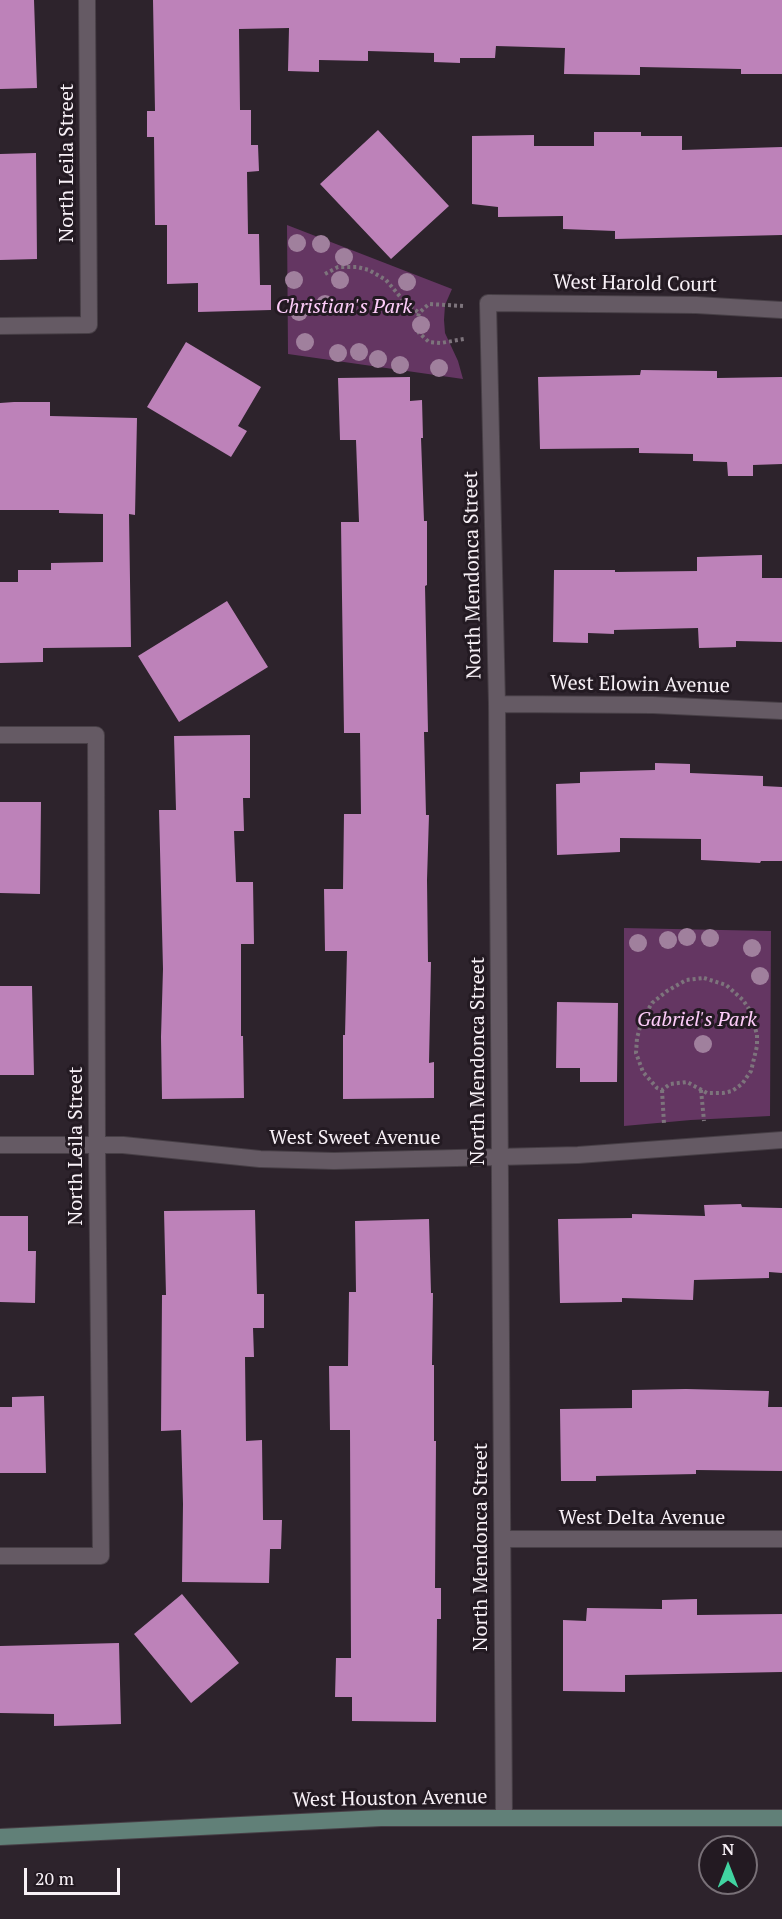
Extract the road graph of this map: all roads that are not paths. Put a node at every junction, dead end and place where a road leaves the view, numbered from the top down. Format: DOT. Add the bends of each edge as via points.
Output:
graph roads {
  1 [pos="87,0"];
  2 [pos="488,306"];
  3 [pos="782,310"];
  4 [pos="0,326"];
  5 [pos="497,704"];
  6 [pos="782,711"];
  7 [pos="0,735"];
  8 [pos="782,1140"];
  9 [pos="97,1144"];
  10 [pos="0,1145"];
  11 [pos="499,1157"];
  12 [pos="503,1539"];
  13 [pos="782,1539"];
  14 [pos="0,1556"];
  15 [pos="504,1818"];
  16 [pos="782,1818"];
  17 [pos="0,1837"];
  1 -- 4 [label="street, North Leila Street" via="89,325"];
  2 -- 3 [label="street, West Harold Court" via="696,305"];
  2 -- 5 [label="street, North Mendonca Street"];
  5 -- 6 [label="street, West Elowin Avenue"];
  5 -- 11 [label="street, North Mendonca Street"];
  7 -- 9 [label="street, North Leila Street" via="96,735"];
  8 -- 11 [label="street, West Sweet Avenue"];
  9 -- 10 [label="street, West Sweet Avenue"];
  9 -- 11 [label="street, West Sweet Avenue" via="284,1161"];
  9 -- 14 [label="street, North Leila Street" via="101,1556"];
  11 -- 12 [label="street, North Mendonca Street"];
  12 -- 13 [label="street, West Delta Avenue"];
  12 -- 15 [label="street, North Mendonca Street"];
  15 -- 16 [label="main road, West Houston Avenue"];
  15 -- 17 [label="main road, West Houston Avenue" via="303,1820"];
}
